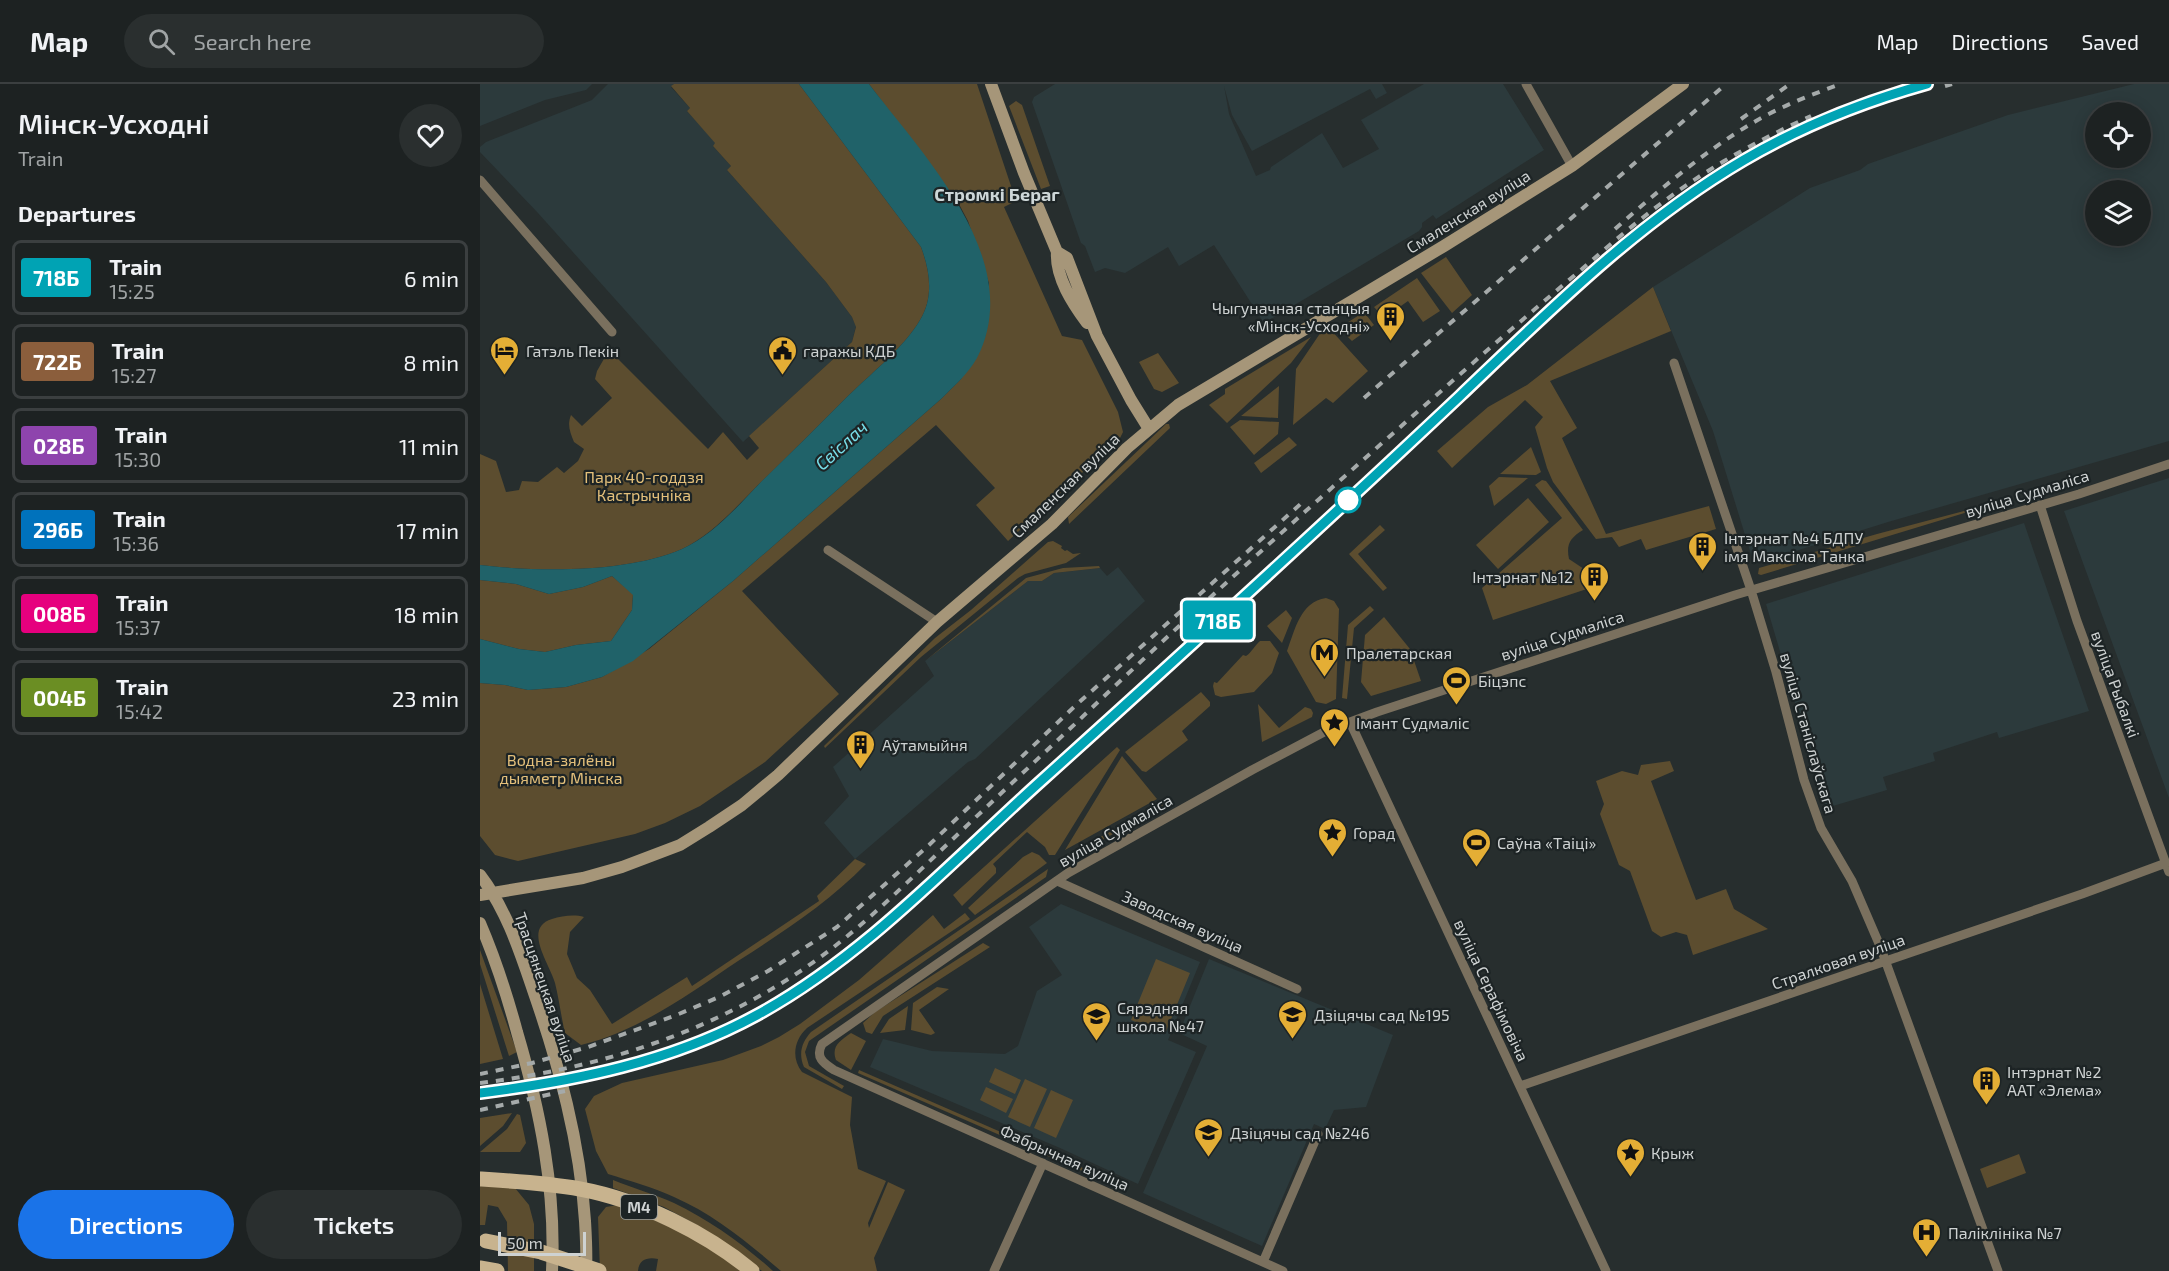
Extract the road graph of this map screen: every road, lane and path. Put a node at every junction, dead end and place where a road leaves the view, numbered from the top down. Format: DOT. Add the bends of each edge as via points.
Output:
graph roads {
  1 [pos="991,84"];
  2 [pos="1526,84"];
  3 [pos="1683,84"];
  4 [pos="1572,166"];
  5 [pos="480,180"];
  6 [pos="612,332"];
  7 [pos="1674,363"];
  8 [pos="1149,429"];
  9 [pos="2169,464"];
  10 [pos="2040,505"];
  11 [pos="828,550"];
  12 [pos="1751,590"];
  13 [pos="938,622"];
  14 [pos="1350,722"];
  15 [pos="2167,868"];
  16 [pos="480,875"];
  17 [pos="1057,881"];
  18 [pos="494,892"];
  19 [pos="480,895"];
  20 [pos="480,923"];
  21 [pos="1885,960"];
  22 [pos="1297,989"];
  23 [pos="834,1070"];
  24 [pos="1520,1086"];
  25 [pos="1318,1134"];
  26 [pos="1043,1163"];
  27 [pos="480,1179"];
  28 [pos="549,1184"];
  29 [pos="583,1189"];
  30 [pos="483,1241"];
  31 [pos="1263,1262"];
  32 [pos="552,1271"];
  33 [pos="586,1271"];
  34 [pos="599,1271"];
  35 [pos="752,1271"];
  36 [pos="994,1271"];
  37 [pos="1283,1271"];
  38 [pos="1606,1271"];
  39 [pos="1998,1271"];
  1 -- 8 [label="main road" via="1016,154 1062,255 1056,263 1065,286"];
  2 -- 4 [label="street"];
  3 -- 4 [label="main road, Смаленская вуліца"];
  4 -- 8 [label="main road, Смаленская вуліца" via="1196,393"];
  5 -- 6 [label="street"];
  7 -- 12 [label="street, вуліца Станіслаўскага"];
  8 -- 13 [label="main road, Смаленская вуліца" via="1052,524"];
  9 -- 10 [label="street, вуліца Судмаліса"];
  10 -- 12 [label="street, вуліца Судмаліса"];
  10 -- 15 [label="street, вуліца Рыбалкі" via="2077,621"];
  11 -- 13 [label="street"];
  12 -- 14 [label="street, вуліца Судмаліса"];
  12 -- 21 [label="street, вуліца Станіслаўскага" via="1800,768 1821,828 1852,881"];
  13 -- 18 [label="main road, Смаленская вуліца" via="778,775 742,805 680,845 583,878"];
  14 -- 17 [label="street, вуліца Судмаліса" via="1252,770"];
  14 -- 24 [label="street, вуліца Серафімовіча"];
  15 -- 21 [label="street, Стралковая вуліца"];
  16 -- 18 [label="main road, Трасцянецкая вуліца"];
  17 -- 22 [label="street, Заводская вуліца"];
  17 -- 23 [label="street, вуліца Судмаліса" via="822,1044 819,1057"];
  18 -- 19 [label="main road, Смаленская вуліца"];
  18 -- 29 [label="main road, Трасцянецкая вуліца" via="513,932 549,1035 578,1150"];
  20 -- 28 [label="main road" via="525,1058 546,1148"];
  21 -- 24 [label="street, Стралковая вуліца"];
  21 -- 39 [label="street, вуліца Станіслаўскага"];
  23 -- 26 [label="street, Фабрычная вуліца"];
  24 -- 38 [label="street, вуліца Серафімовіча"];
  25 -- 31 [label="street"];
  26 -- 31 [label="street, Фабрычная вуліца"];
  26 -- 36 [label="street"];
  27 -- 28 [label="main road"];
  28 -- 29 [label="main road"];
  28 -- 32 [label="main road"];
  29 -- 33 [label="main road, Трасцянецкая вуліца"];
  29 -- 35 [label="main road, М4" via="675,1222 722,1247"];
  30 -- 34 [label="main road, bridge" via="541,1252"];
  31 -- 37 [label="street, Фабрычная вуліца"];
}
